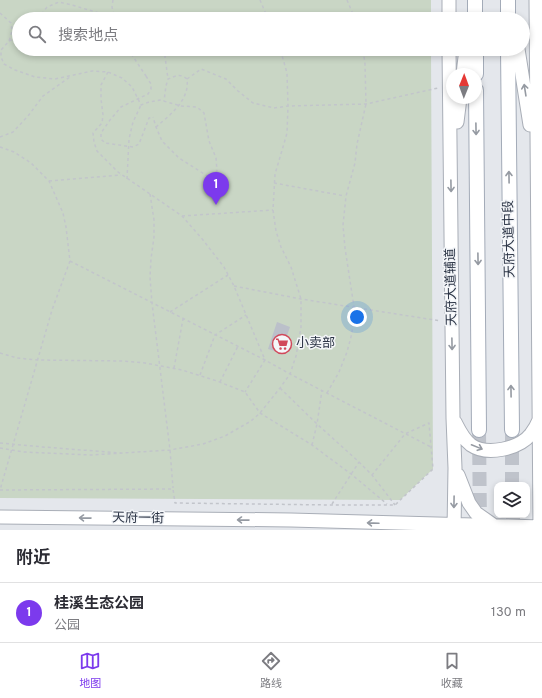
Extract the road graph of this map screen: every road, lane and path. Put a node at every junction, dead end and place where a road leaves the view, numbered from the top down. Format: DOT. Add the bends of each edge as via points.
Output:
graph roads {
  1 [pos="113,0"];
  2 [pos="260,0"];
  3 [pos="347,0"];
  4 [pos="449,0"];
  5 [pos="474,0"];
  6 [pos="509,0"];
  7 [pos="536,0"];
  8 [pos="43,12"];
  9 [pos="96,12"];
  10 [pos="113,12"];
  11 [pos="265,12"];
  12 [pos="352,12"];
  13 [pos="449,12"];
  14 [pos="471,12"];
  15 [pos="475,12"];
  16 [pos="508,12"];
  17 [pos="512,12"];
  18 [pos="0,13"];
  19 [pos="12,40"];
  20 [pos="9,41"];
  21 [pos="133,56"];
  22 [pos="165,56"];
  23 [pos="282,56"];
  24 [pos="364,56"];
  25 [pos="449,56"];
  26 [pos="465,56"];
  27 [pos="476,56"];
  28 [pos="508,56"];
  29 [pos="519,56"];
  30 [pos="464,68"];
  31 [pos="476,68"];
  32 [pos="108,72"];
  33 [pos="72,76"];
  34 [pos="168,78"];
  35 [pos="187,79"];
  36 [pos="431,90"];
  37 [pos="164,101"];
  38 [pos="366,104"];
  39 [pos="459,104"];
  40 [pos="476,104"];
  41 [pos="141,105"];
  42 [pos="178,105"];
  43 [pos="288,106"];
  44 [pos="156,127"];
  45 [pos="0,137"];
  46 [pos="0,147"];
  47 [pos="451,169"];
  48 [pos="537,170"];
  49 [pos="122,175"];
  50 [pos="127,179"];
  51 [pos="49,180"];
  52 [pos="274,183"];
  53 [pos="150,194"];
  54 [pos="346,196"];
  55 [pos="273,210"];
  56 [pos="182,216"];
  57 [pos="70,262"];
  58 [pos="228,275"];
  59 [pos="234,286"];
  60 [pos="301,299"];
  61 [pos="152,303"];
  62 [pos="354,307"];
  63 [pos="170,312"];
  64 [pos="246,316"];
  65 [pos="183,319"];
  66 [pos="432,320"];
  67 [pos="215,335"];
  68 [pos="238,346"];
  69 [pos="0,353"];
  70 [pos="38,360"];
  71 [pos="265,360"];
  72 [pos="159,366"];
  73 [pos="174,368"];
  74 [pos="290,374"];
  75 [pos="200,375"];
  76 [pos="220,382"];
  77 [pos="280,388"];
  78 [pos="322,390"];
  79 [pos="245,392"];
  80 [pos="327,392"];
  81 [pos="260,413"];
  82 [pos="453,418"];
  83 [pos="539,420"];
  84 [pos="317,424"];
  85 [pos="479,430"];
  86 [pos="512,430"];
  87 [pos="405,434"];
  88 [pos="0,443"];
  89 [pos="14,444"];
  90 [pos="312,445"];
  91 [pos="431,447"];
  92 [pos="0,448"];
  93 [pos="12,450"];
  94 [pos="170,450"];
  95 [pos="130,453"];
  96 [pos="359,462"];
  97 [pos="455,468"];
  98 [pos="351,474"];
  99 [pos="372,476"];
  100 [pos="173,489"];
  101 [pos="0,490"];
  102 [pos="332,505"];
  103 [pos="387,505"];
  104 [pos="395,505"];
  105 [pos="0,517"];
  106 [pos="454,528"];
  107 [pos="498,528"];
  108 [pos="541,528"];
  109 [pos="468,530"];
  1 -- 10 [label="path"];
  2 -- 11 [label="path"];
  3 -- 12 [label="path"];
  4 -- 13 [label="street"];
  5 -- 14 [label="street"];
  5 -- 15 [label="main road"];
  6 -- 16 [label="main road"];
  6 -- 17 [label="street"];
  7 -- 48 [label="street"];
  8 -- 9 [label="path" via="47,7 59,2"];
  18 -- 20 [label="path" via="12,23"];
  19 -- 20 [label="path"];
  20 -- 33 [label="path" via="1,50 4,64 35,77 55,79"];
  21 -- 44 [label="path, bridge" via="151,84 151,89 148,94 121,107 101,133 101,139 104,143 133,147 139,144 149,118 153,117"];
  22 -- 34 [label="path"];
  23 -- 43 [label="path"];
  24 -- 38 [label="path"];
  25 -- 47 [label="street, 天府大道辅道"];
  26 -- 30 [label="street"];
  27 -- 31 [label="main road"];
  86 -- 28 [label="main road, 天府大道中段, one-way"];
  48 -- 29 [label="street, one-way"];
  32 -- 33 [label="path" via="92,71"];
  32 -- 41 [label="path" via="122,78 132,87"];
  32 -- 49 [label="path" via="101,85 103,115 102,123 94,134 94,142 98,151"];
  33 -- 45 [label="path" via="43,96 13,132"];
  34 -- 35 [label="path" via="177,75"];
  34 -- 37 [label="path"];
  35 -- 42 [label="path" via="186,93"];
  35 -- 43 [label="path" via="201,69 226,79 253,103 274,108"];
  36 -- 38 [label="path"];
  37 -- 41 [label="path"];
  37 -- 42 [label="path"];
  38 -- 43 [label="path"];
  38 -- 54 [label="path"];
  39 -- 47 [label="street"];
  40 -- 85 [label="main road, one-way"];
  41 -- 50 [label="path" via="129,139"];
  42 -- 44 [label="path"];
  42 -- 44 [label="path" via="197,107 204,113 217,171 209,177 179,158 162,141"];
  43 -- 52 [label="path" via="287,133"];
  46 -- 51 [label="path" via="31,163"];
  47 -- 82 [label="street, 天府大道辅道, one-way"];
  48 -- 83 [label="street"];
  49 -- 50 [label="path"];
  49 -- 51 [label="path"];
  50 -- 53 [label="path"];
  51 -- 57 [label="path" via="63,213"];
  52 -- 54 [label="path"];
  52 -- 55 [label="path"];
  53 -- 56 [label="path"];
  53 -- 61 [label="path" via="154,220 150,277"];
  54 -- 62 [label="path" via="345,248"];
  55 -- 56 [label="path"];
  55 -- 60 [label="path" via="276,231"];
  56 -- 58 [label="path"];
  57 -- 61 [label="path"];
  57 -- 70 [label="path" via="52,310"];
  58 -- 59 [label="path"];
  58 -- 63 [label="path"];
  59 -- 60 [label="path"];
  59 -- 64 [label="path"];
  60 -- 62 [label="path"];
  60 -- 74 [label="path" via="301,327"];
  61 -- 63 [label="path"];
  61 -- 72 [label="path"];
  62 -- 66 [label="path"];
  62 -- 80 [label="path" via="352,333 347,352"];
  63 -- 65 [label="path"];
  64 -- 67 [label="path"];
  64 -- 71 [label="path"];
  65 -- 67 [label="path"];
  65 -- 73 [label="path"];
  67 -- 68 [label="path"];
  67 -- 75 [label="path"];
  68 -- 71 [label="path"];
  68 -- 76 [label="path"];
  69 -- 70 [label="path"];
  70 -- 72 [label="path" via="122,361"];
  70 -- 89 [label="path"];
  71 -- 74 [label="path"];
  71 -- 79 [label="path"];
  72 -- 73 [label="path"];
  72 -- 94 [label="path"];
  73 -- 75 [label="path"];
  74 -- 77 [label="path"];
  74 -- 78 [label="path"];
  75 -- 76 [label="path"];
  76 -- 79 [label="path"];
  77 -- 81 [label="path"];
  77 -- 84 [label="path"];
  78 -- 80 [label="path"];
  78 -- 84 [label="path"];
  79 -- 81 [label="path"];
  80 -- 87 [label="path"];
  81 -- 90 [label="path"];
  81 -- 94 [label="path" via="225,436 203,444"];
  82 -- 83 [label="street, one-way" via="462,436 472,446 484,450 516,446 531,434"];
  82 -- 97 [label="street, 天府大道辅道"];
  83 -- 108 [label="street"];
  84 -- 90 [label="path"];
  84 -- 96 [label="path"];
  87 -- 91 [label="path"];
  87 -- 91 [label="path" via="429,423"];
  87 -- 99 [label="path"];
  88 -- 89 [label="path"];
  89 -- 93 [label="path"];
  89 -- 95 [label="path"];
  90 -- 98 [label="path"];
  91 -- 104 [label="path" via="433,469"];
  92 -- 93 [label="path"];
  93 -- 95 [label="path" via="77,455"];
  93 -- 101 [label="path"];
  94 -- 95 [label="path"];
  94 -- 100 [label="path"];
  96 -- 98 [label="path"];
  96 -- 99 [label="path"];
  97 -- 106 [label="street, 天府大道辅道, one-way"];
  97 -- 107 [label="street" via="469,503 476,513"];
  98 -- 102 [label="path"];
  98 -- 103 [label="path"];
  99 -- 104 [label="path"];
  100 -- 101 [label="path"];
  100 -- 102 [label="path" via="175,503"];
  102 -- 103 [label="path"];
  103 -- 104 [label="path"];
  106 -- 105 [label="street, 天府一街, one-way" via="291,520"];
  106 -- 107 [label="street, 天府一街"];
  106 -- 109 [label="street"];
  107 -- 108 [label="street, 天府一街"];
}
